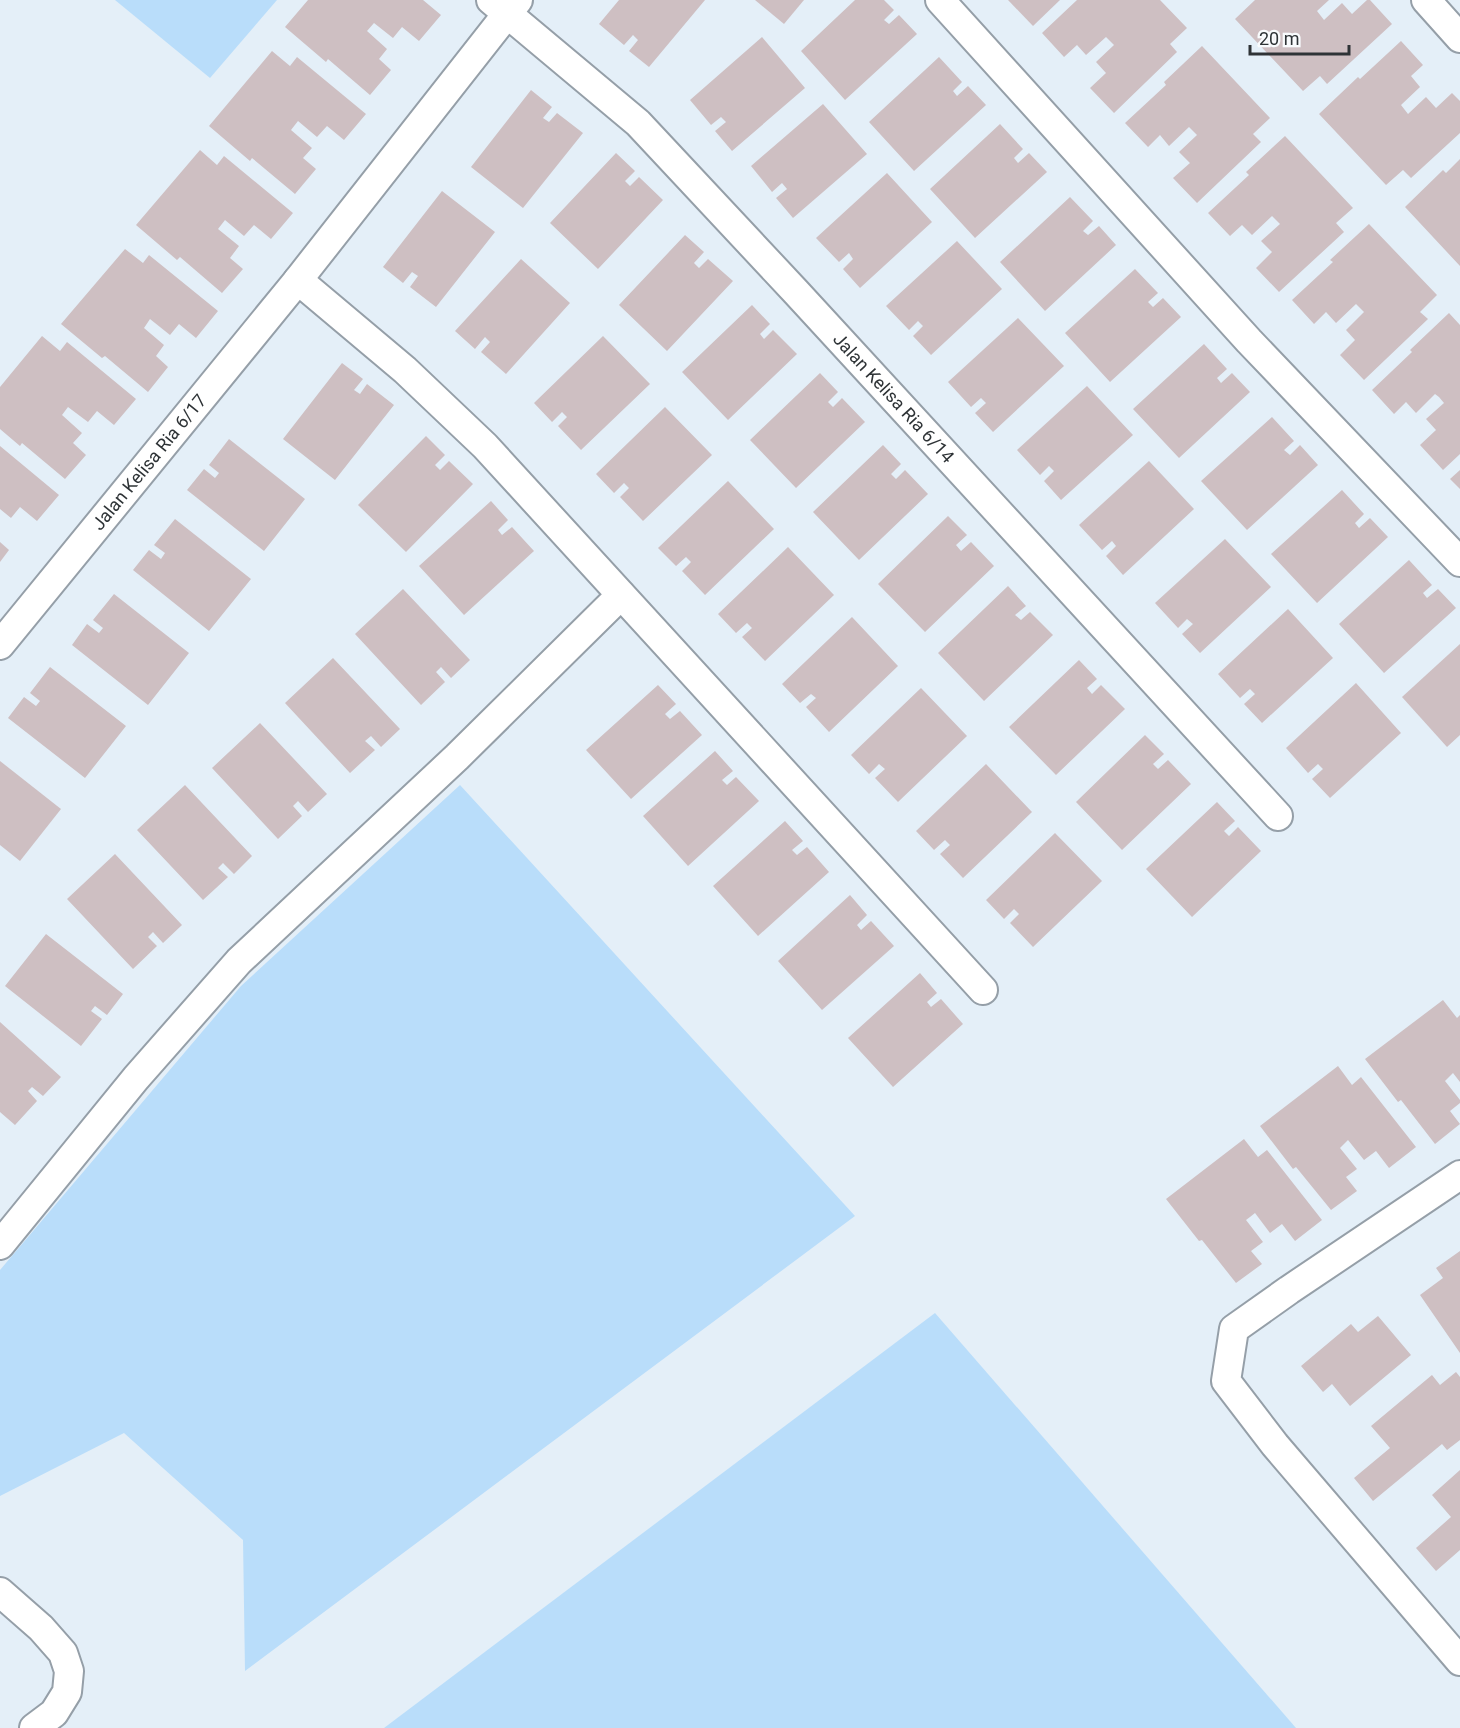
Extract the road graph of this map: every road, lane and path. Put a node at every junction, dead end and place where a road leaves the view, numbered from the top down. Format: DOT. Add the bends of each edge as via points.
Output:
graph roads {
  1 [pos="940,0"];
  2 [pos="1426,0"];
  3 [pos="505,4"];
  4 [pos="1460,38"];
  5 [pos="298,280"];
  6 [pos="1460,562"];
  7 [pos="621,595"];
  8 [pos="0,645"];
  9 [pos="1278,816"];
  10 [pos="983,990"];
  11 [pos="1460,1175"];
  12 [pos="0,1245"];
  13 [pos="0,1592"];
  14 [pos="1455,1647"];
  15 [pos="34,1728"];
  1 -- 6 [label="street" via="1249,341"];
  2 -- 4 [label="street"];
  3 -- 5 [label="street, Jalan Kelisa Ria 6/17"];
  3 -- 9 [label="street, Jalan Kelisa Ria 6/14" via="638,123"];
  5 -- 7 [label="street" via="405,370 485,446"];
  5 -- 8 [label="street, Jalan Kelisa Ria 6/17"];
  7 -- 10 [label="street"];
  7 -- 12 [label="street" via="457,757 239,961 136,1078"];
  11 -- 14 [label="street" via="1234,1329 1226,1381 1275,1445"];
  13 -- 15 [label="street" via="63,1653 69,1671 67,1692 54,1713"];
}
